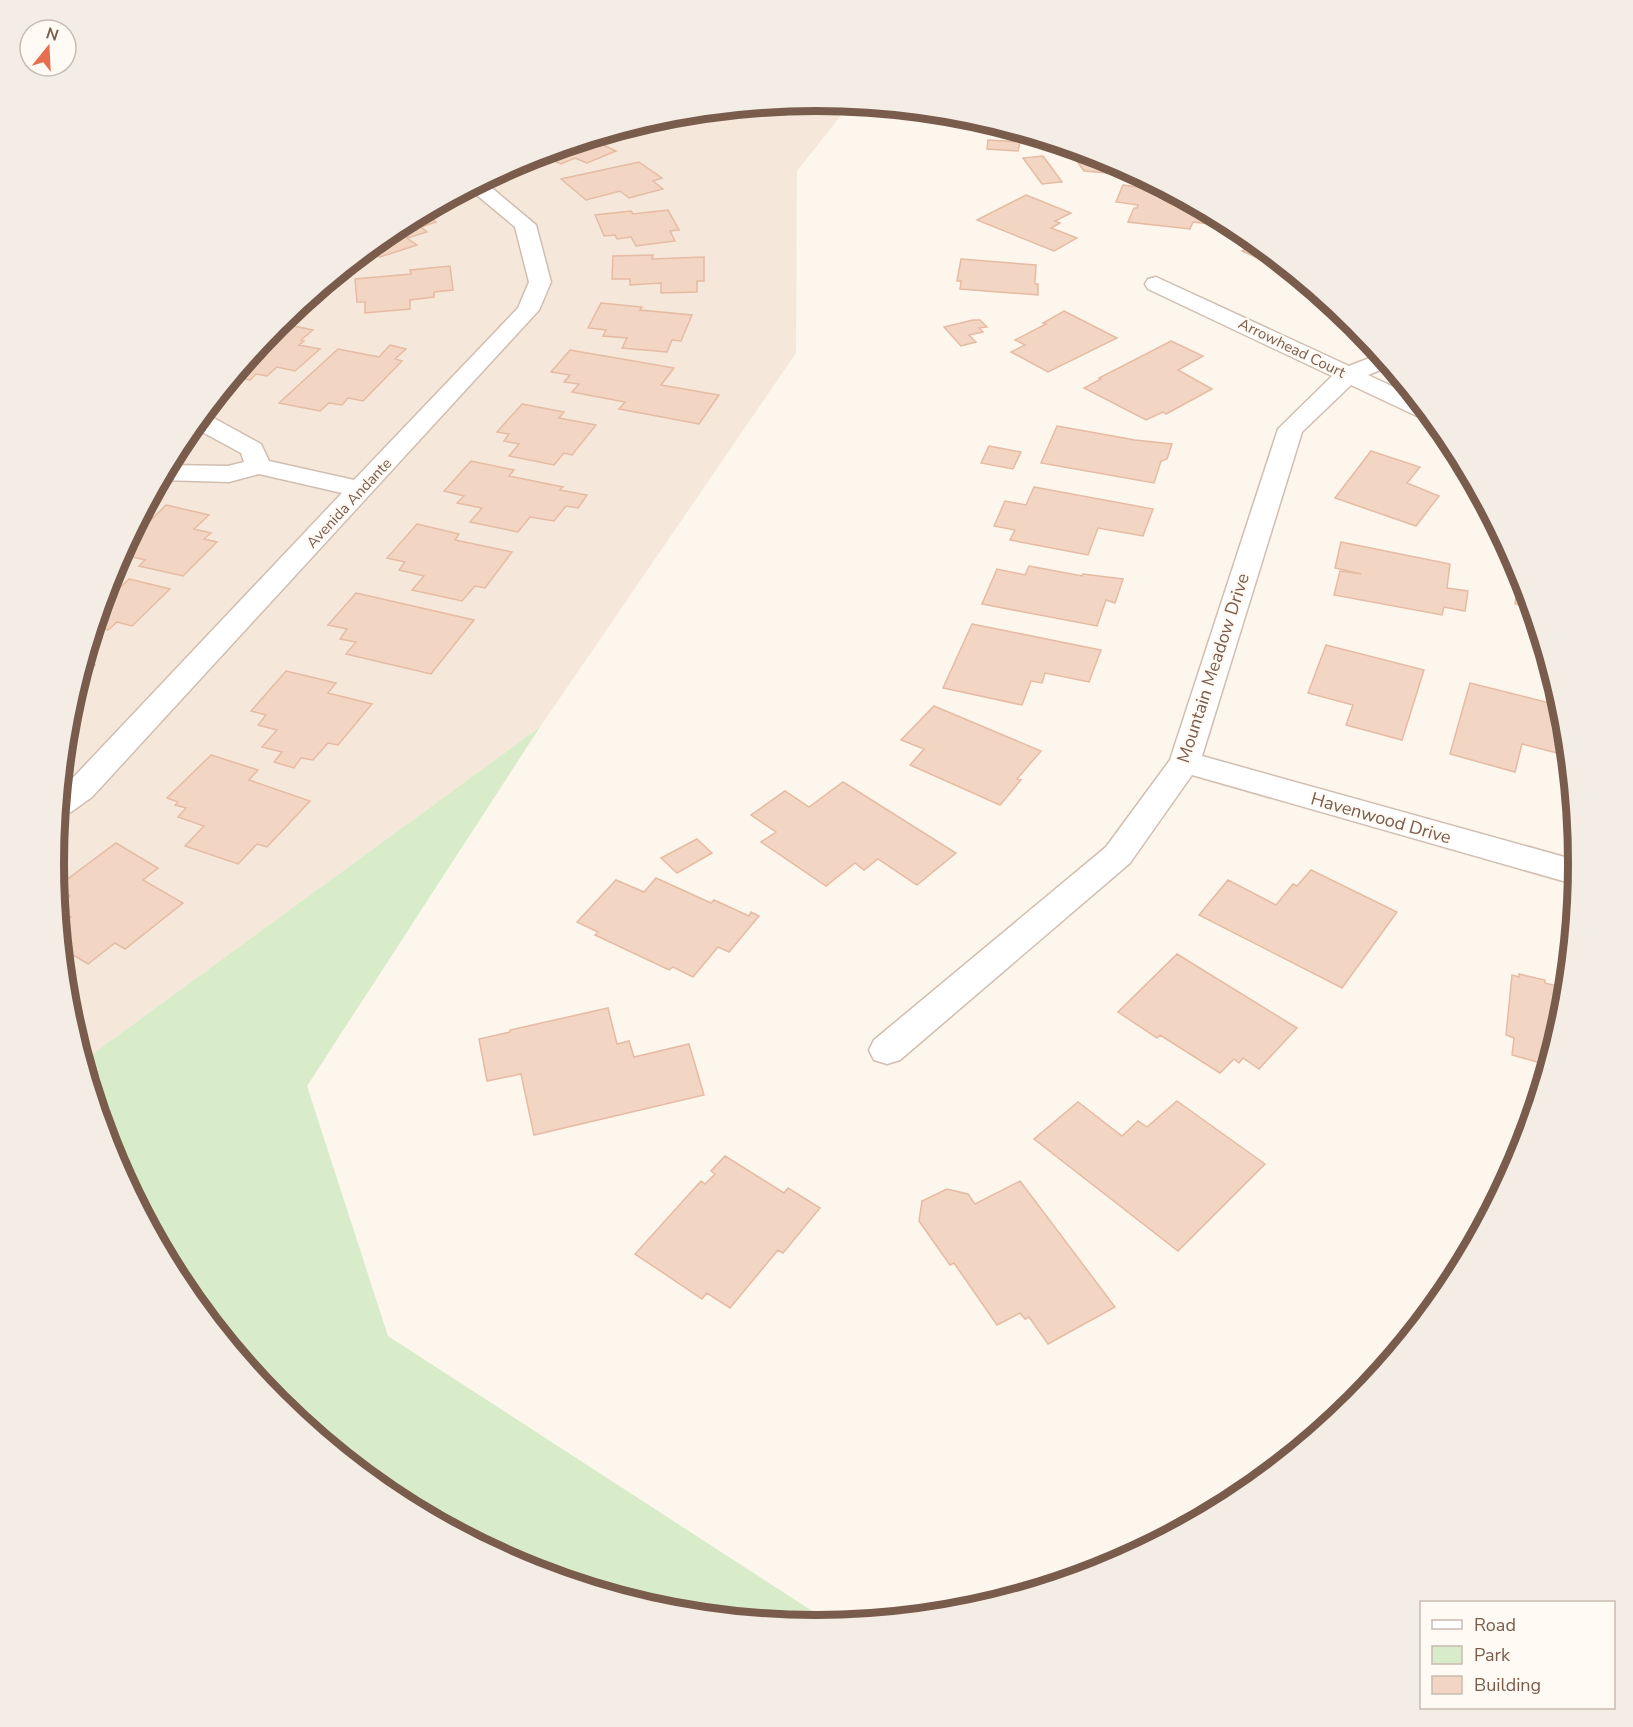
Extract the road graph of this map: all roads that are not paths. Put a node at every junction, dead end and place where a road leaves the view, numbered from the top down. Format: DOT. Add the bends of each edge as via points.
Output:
graph roads {
  1 [pos="482,190"];
  2 [pos="1156,284"];
  3 [pos="1377,363"];
  4 [pos="1347,375"];
  5 [pos="1412,405"];
  6 [pos="207,424"];
  7 [pos="258,466"];
  8 [pos="174,473"];
  9 [pos="362,490"];
  10 [pos="1185,762"];
  11 [pos="68,799"];
  12 [pos="1568,870"];
  13 [pos="887,1050"];
  1 -- 9 [label="street, Avenida Andante" via="525,225 540,282 528,310"];
  2 -- 4 [label="street, Arrowhead Court"];
  3 -- 4 [label="street, Mountain Meadow Drive"];
  4 -- 5 [label="street, Arrowhead Court"];
  4 -- 10 [label="street, Mountain Meadow Drive" via="1290,429"];
  6 -- 7 [label="street" via="252,449"];
  7 -- 8 [label="street" via="230,474"];
  7 -- 9 [label="street"];
  9 -- 11 [label="street, Avenida Andante" via="81,789"];
  10 -- 12 [label="street, Havenwood Drive"];
  10 -- 13 [label="street, Mountain Meadow Drive" via="1118,855"];
}
